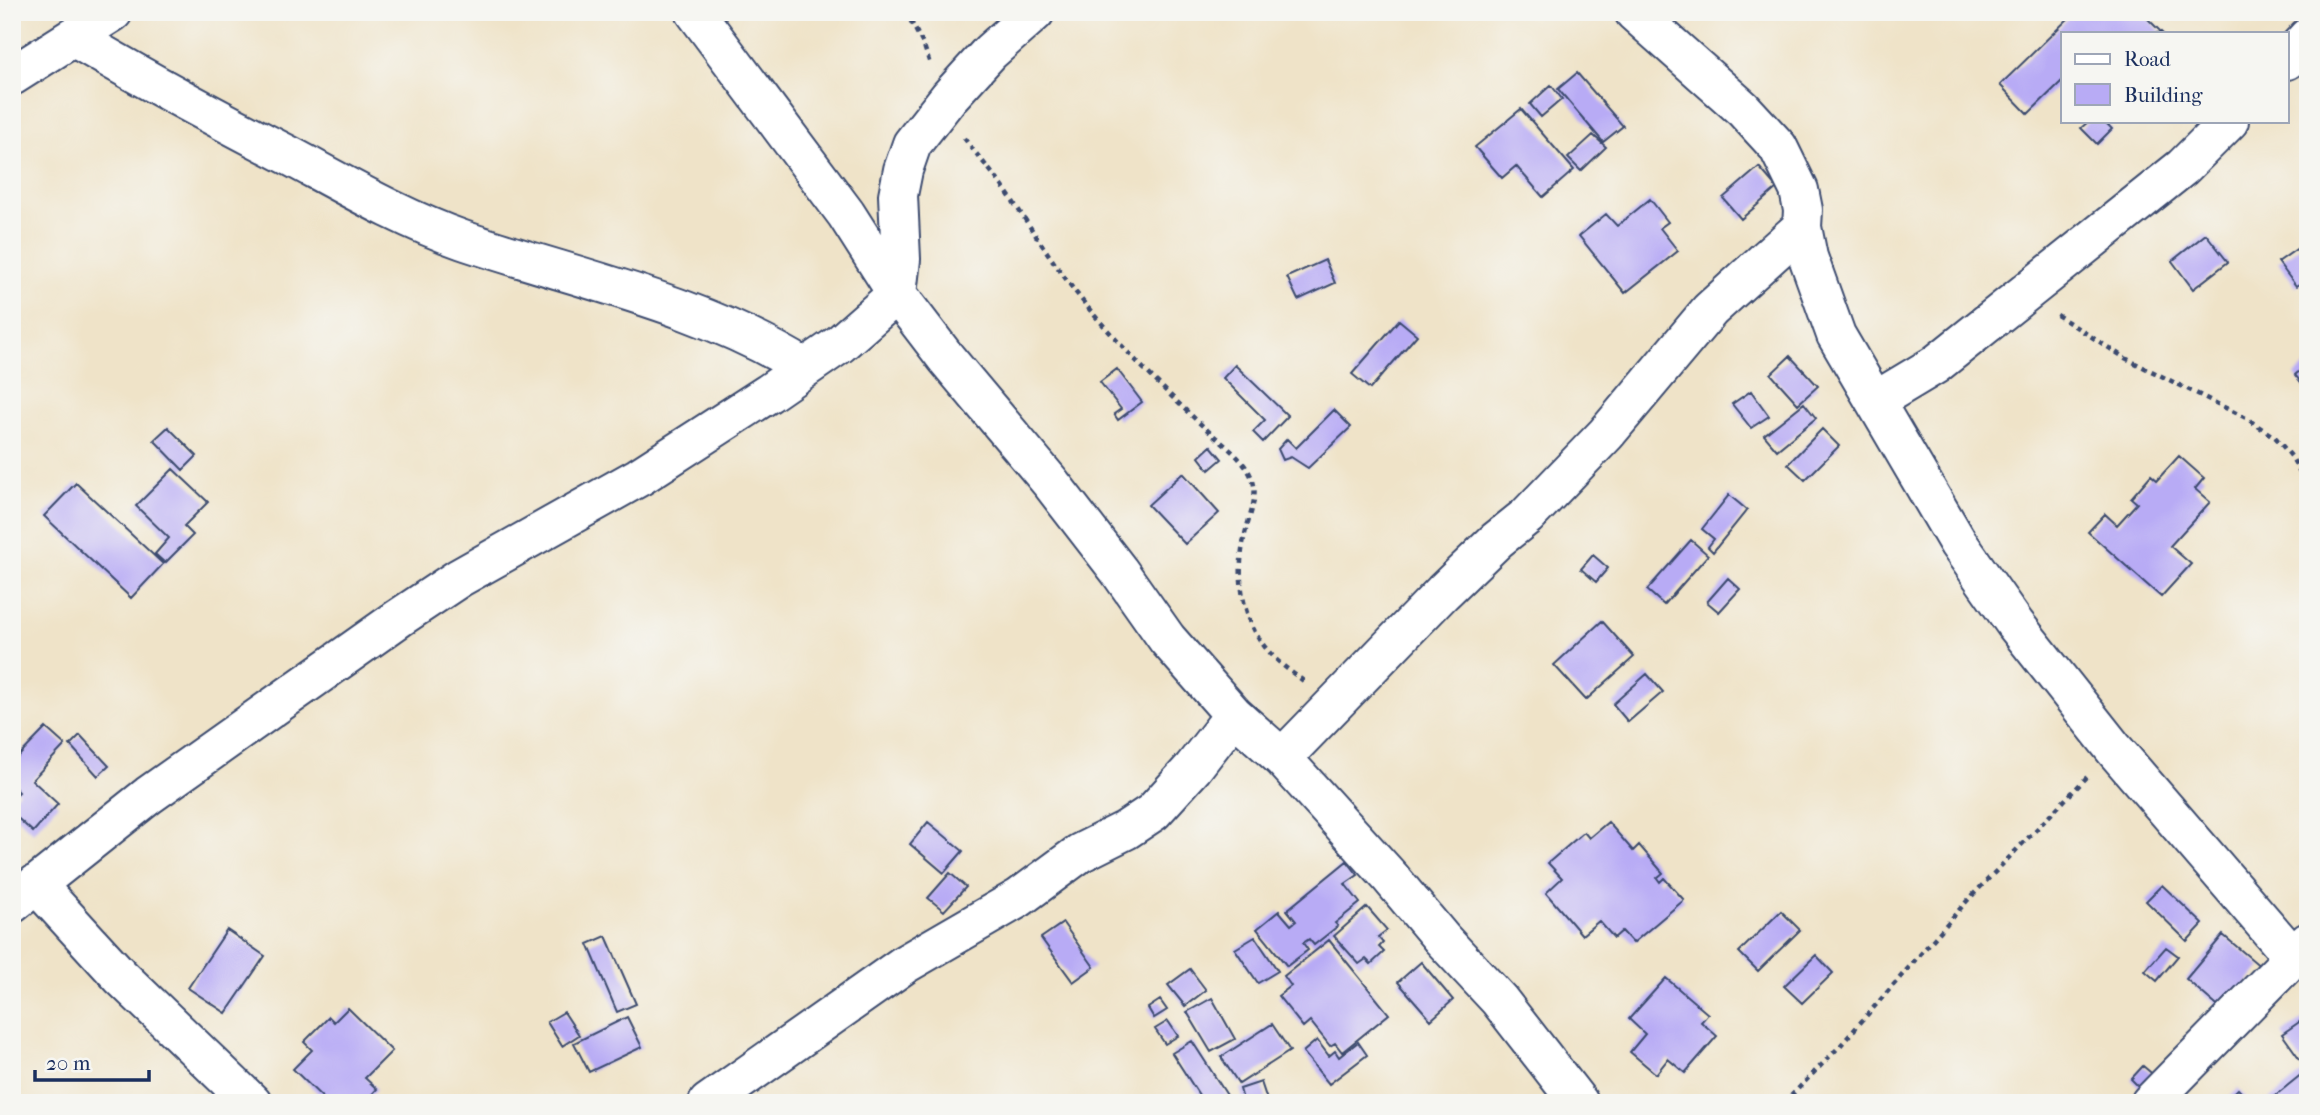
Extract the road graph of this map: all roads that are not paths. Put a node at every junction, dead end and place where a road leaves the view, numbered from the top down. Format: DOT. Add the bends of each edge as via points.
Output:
graph roads {
  1 [pos="113,12"];
  2 [pos="695,12"];
  3 [pos="1035,12"];
  4 [pos="1634,12"];
  5 [pos="73,37"];
  6 [pos="2308,37"];
  7 [pos="2288,59"];
  8 [pos="12,76"];
  9 [pos="2228,122"];
  10 [pos="1802,227"];
  11 [pos="897,294"];
  12 [pos="805,368"];
  13 [pos="1875,401"];
  14 [pos="1234,715"];
  15 [pos="1282,758"];
  16 [pos="24,894"];
  17 [pos="2300,949"];
  18 [pos="252,1103"];
  19 [pos="708,1103"];
  20 [pos="1579,1103"];
  21 [pos="2150,1103"];
  1 -- 5 [label="street"];
  2 -- 11 [label="street" via="846,214"];
  3 -- 11 [label="street" via="990,52 912,144 898,195 901,259"];
  4 -- 10 [label="street" via="1779,147 1799,190"];
  5 -- 8 [label="street"];
  5 -- 12 [label="street" via="405,217 701,316 775,349"];
  6 -- 7 [label="street"];
  9 -- 13 [label="street" via="2183,167 1935,365"];
  10 -- 13 [label="street" via="1836,335"];
  10 -- 15 [label="street" via="1710,310 1606,434 1527,516 1443,592"];
  11 -- 12 [label="street"];
  11 -- 14 [label="street" via="1051,483 1167,639"];
  12 -- 16 [label="street" via="639,477 449,584 149,795"];
  13 -- 17 [label="street" via="1958,544 2015,624 2114,750"];
  14 -- 15 [label="street"];
  14 -- 19 [label="street" via="1153,812 905,964"];
  15 -- 20 [label="street" via="1499,1000"];
  16 -- 18 [label="street" via="121,977"];
  17 -- 21 [label="street"];
}
